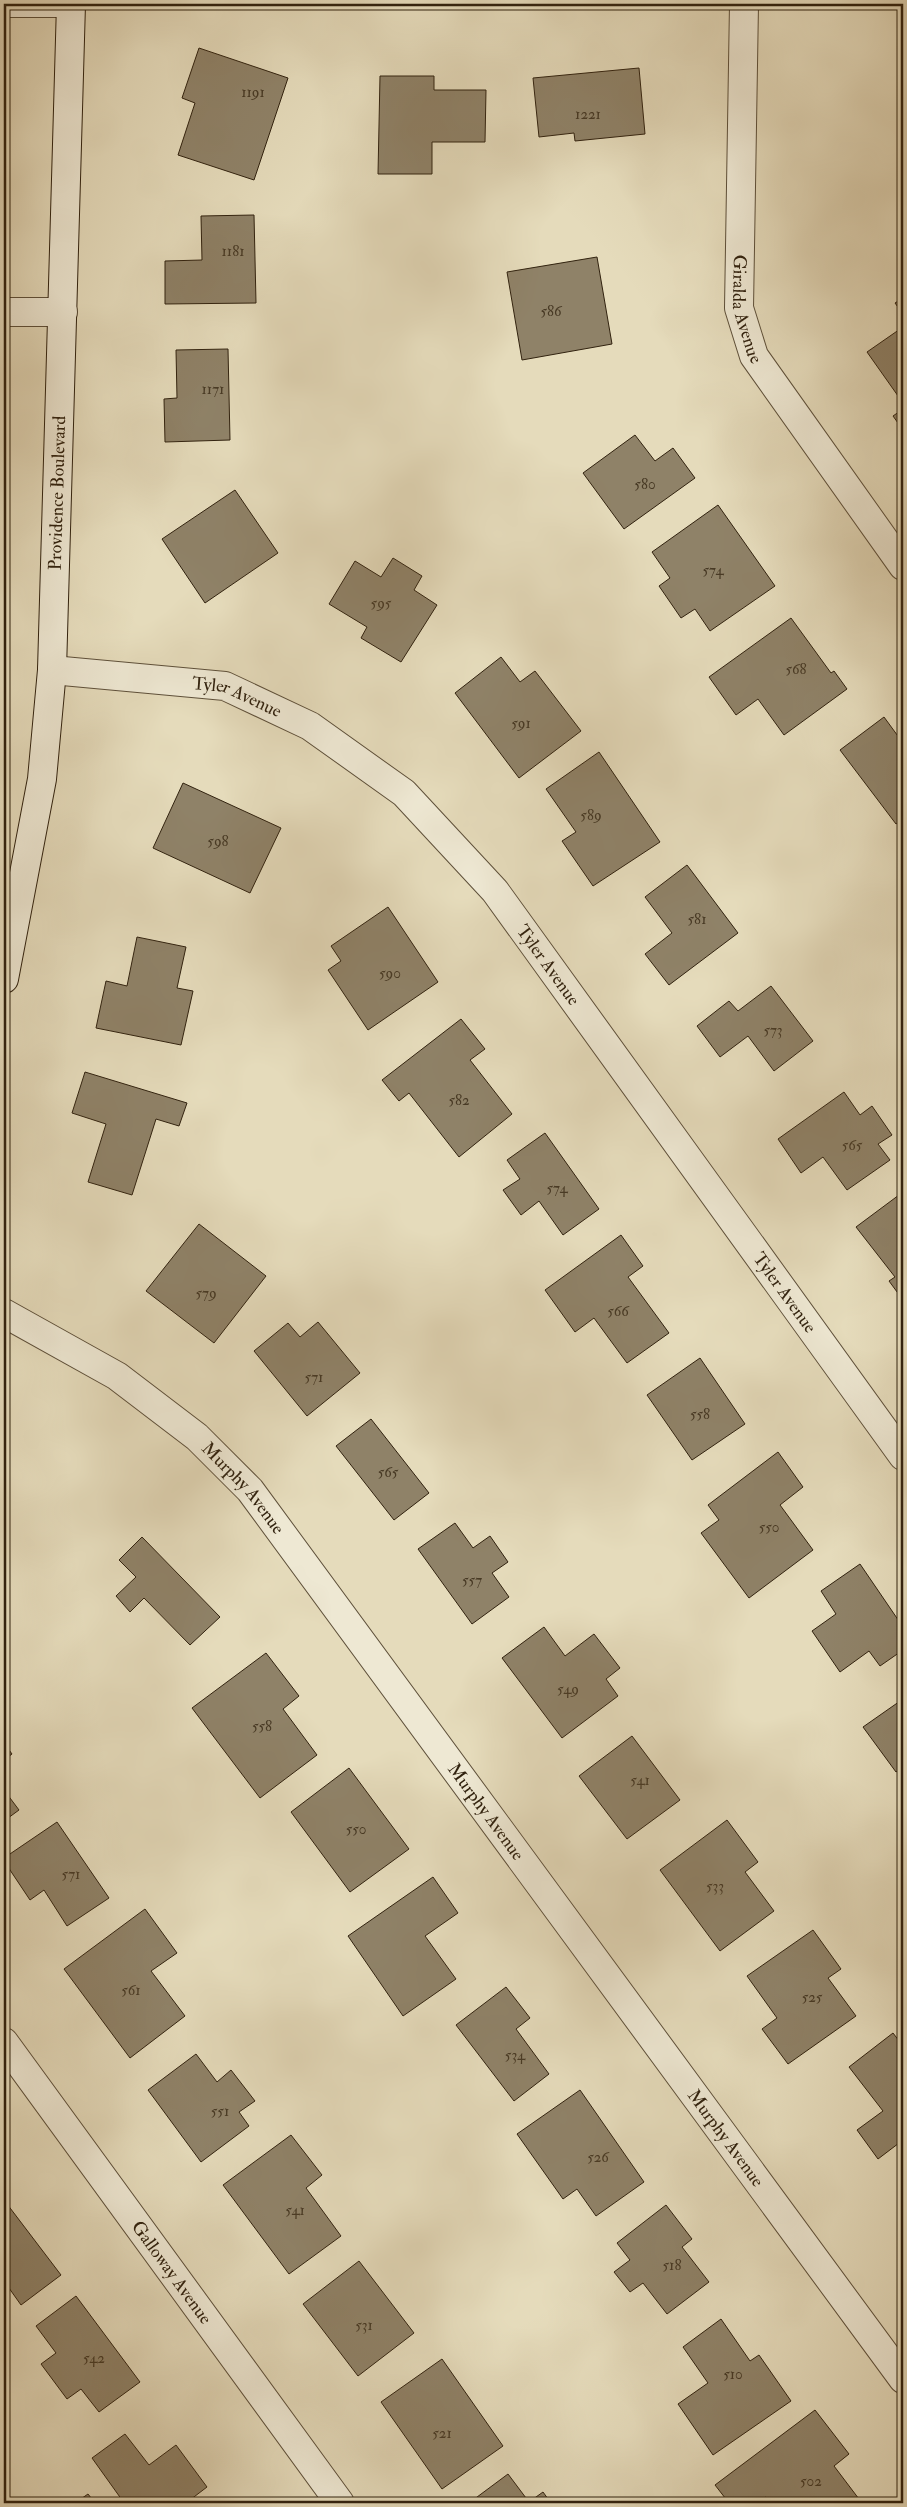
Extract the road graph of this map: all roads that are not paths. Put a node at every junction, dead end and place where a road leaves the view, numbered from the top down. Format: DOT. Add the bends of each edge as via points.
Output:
graph roads {
  1 [pos="744,4"];
  2 [pos="71,6"];
  3 [pos="4,8"];
  4 [pos="4,312"];
  5 [pos="63,312"];
  6 [pos="903,566"];
  7 [pos="52,670"];
  8 [pos="4,979"];
  9 [pos="4,1313"];
  10 [pos="903,1456"];
  11 [pos="4,2042"];
  12 [pos="903,2379"];
  13 [pos="340,2503"];
  1 -- 6 [label="street, Giralda Avenue" via="739,308 754,356"];
  2 -- 3 [label="lane"];
  2 -- 5 [label="street, Providence Boulevard"];
  4 -- 5 [label="street"];
  5 -- 7 [label="street, Providence Boulevard"];
  7 -- 8 [label="street, Providence Boulevard" via="42,779"];
  7 -- 10 [label="street, Tyler Avenue" via="226,686 310,726 404,793 496,891"];
  9 -- 12 [label="street, Murphy Avenue" via="117,1376 197,1437 250,1490"];
  11 -- 13 [label="street, Galloway Avenue"];
}
